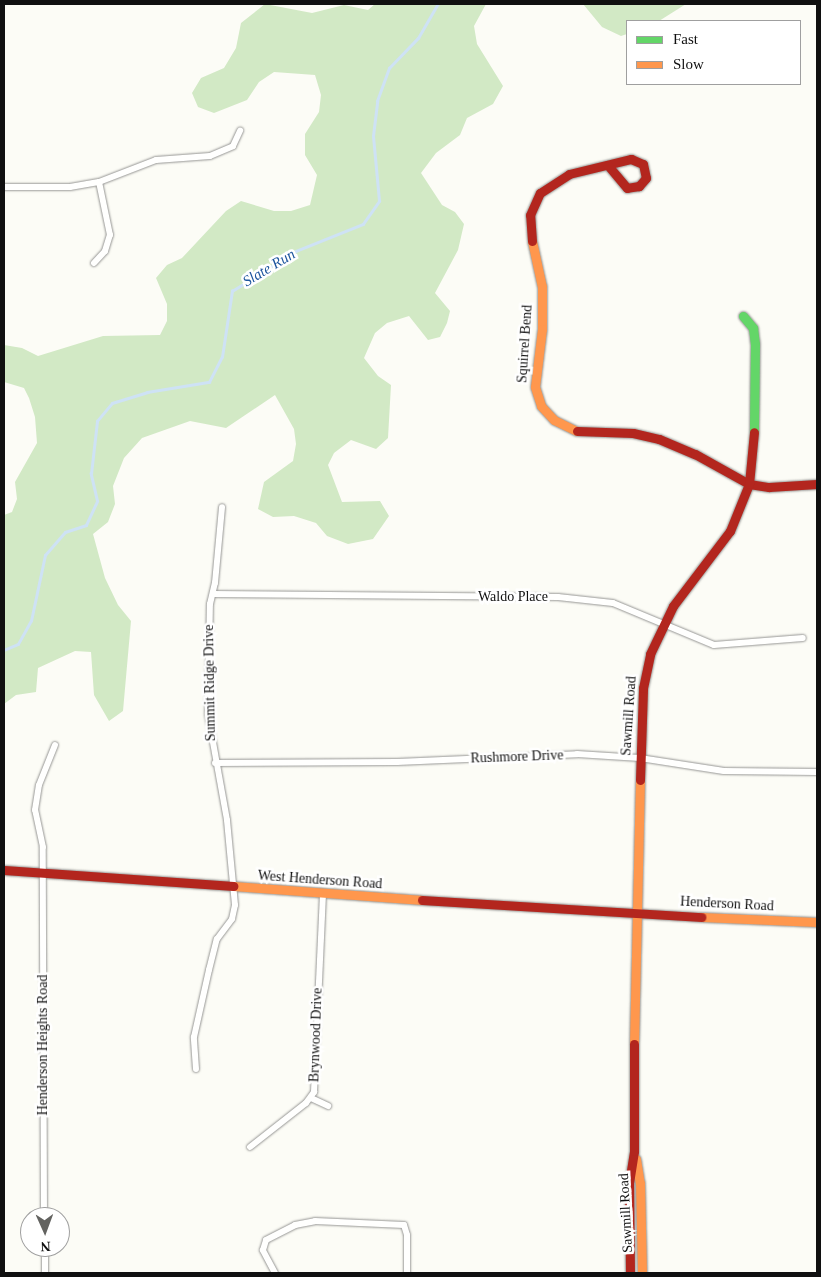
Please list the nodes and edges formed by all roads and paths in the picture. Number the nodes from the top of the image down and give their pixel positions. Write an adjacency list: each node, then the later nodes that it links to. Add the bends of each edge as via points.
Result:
1 (240, 131): 3 (street, via 233,146 220,154 156,160)
2 (608, 165): 7 (main road, Squirrel Bend, via 557,180 540,193 532,208 530,231 542,287 543,318 534,387 537,397 548,415 569,428 659,438)
3 (99, 182): 4 (street, via 70,187); 5 (street, via 110,235 105,251)
4 (4, 187)
5 (94, 263)
6 (743, 316): 7 (main road, Sawmill Road, via 753,328 755,344 754,446)
7 (749, 484): 8 (main road, via 769,487); 11 (main road, Sawmill Road, via 730,531 673,606)
8 (817, 484)
9 (222, 507): 10 (street, Summit Ridge Drive)
10 (213, 594): 11 (street, Waldo Place, via 558,597 613,603); 15 (street, Summit Ridge Drive, via 209,619 208,714)
11 (663, 625): 12 (street, Waldo Place, via 714,645); 14 (main road, Sawmill Road, via 646,671)
12 (803, 638)
13 (54, 745): 18 (street, Henderson Heights Road, via 38,785 34,810 43,846)
14 (640, 758): 15 (street, Rushmore Drive, via 539,755 397,762); 16 (street, Rushmore Drive, via 724,771); 21 (main road, Sawmill Road)
15 (215, 764): 19 (street, Summit Ridge Drive)
16 (817, 772)
17 (4, 870): 18 (main road, West Henderson Road)
18 (42, 873): 19 (main road, West Henderson Road); 28 (street, Henderson Heights Road)
19 (235, 888): 20 (main road, West Henderson Road); 23 (street, Summit Ridge Drive, via 232,920 217,939 194,1037)
20 (323, 893): 21 (main road, West Henderson Road); 24 (street, Brynwood Drive, via 316,1008 317,1073)
21 (635, 914): 22 (main road, Henderson Road); 27 (main road, Sawmill Road)
22 (817, 922)
23 (196, 1069)
24 (311, 1098): 25 (street); 26 (street, Brynwood Drive)
25 (328, 1106)
26 (250, 1148)
27 (634, 1151): 33 (main road, Sawmill Road, via 629,1183); 34 (main road, Sawmill Road, via 640,1183)
28 (44, 1207)
29 (44, 1257): 30 (street)
30 (45, 1273)
31 (275, 1273): 32 (street, via 263,1250 266,1240 304,1222 404,1225)
32 (407, 1273)
33 (630, 1273)
34 (642, 1273)

